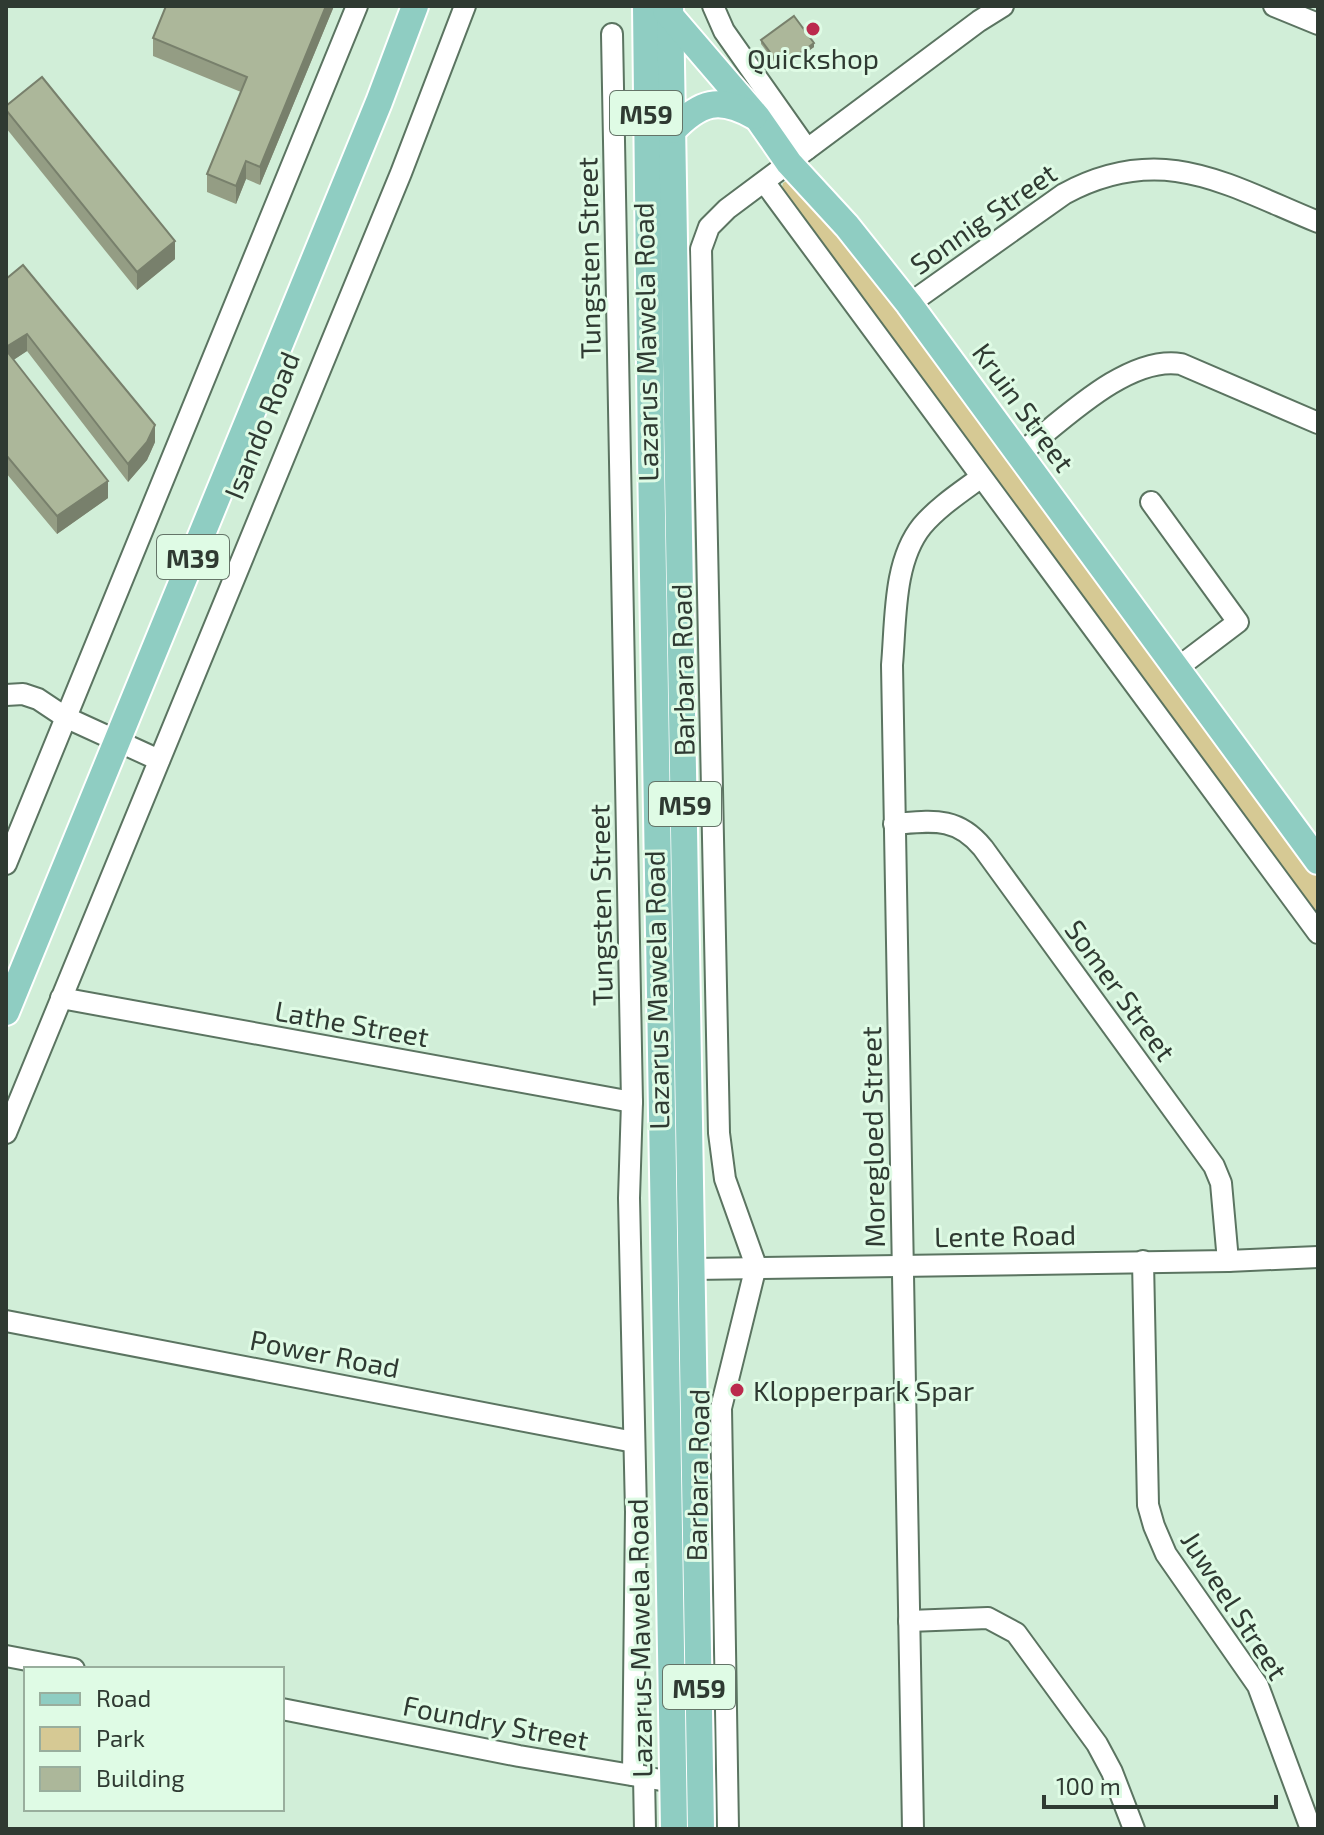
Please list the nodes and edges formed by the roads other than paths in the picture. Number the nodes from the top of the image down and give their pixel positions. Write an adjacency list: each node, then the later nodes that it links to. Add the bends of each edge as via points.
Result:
1 (357, 6): 23 (street)
2 (415, 6): 24 (main road, Isando Road / M39)
3 (465, 6): 25 (street, Isando Road)
4 (713, 6): 13 (street)
5 (1003, 6): 8 (street, Barbara Road)
6 (1274, 6): 9 (street)
7 (662, 8): 11 (main road, Kruin Street); 12 (main road, Lazarus Mawela Road / M59); 41 (main road, Lazarus Mawela Road / M59)
8 (974, 14): 13 (street, Barbara Road)
9 (1318, 24)
10 (612, 34): 32 (street, Tungsten Street)
11 (757, 117): 12 (main road, via 713,104); 13 (main road, Kruin Street)
12 (673, 130): 39 (main road, Lazarus Mawela Road / M59)
13 (798, 156): 14 (street, Barbara Road); 16 (main road, Kruin Street)
14 (765, 183): 19 (street); 38 (street, Barbara Road, via 716,218 701,249 719,1133 725,1179)
15 (1318, 222): 16 (street, Sonnig Street, via 1200,174 1150,169 1110,175 1064,194)
16 (909, 304): 18 (main road, Kruin Street)
17 (1318, 423): 18 (street, via 1181,364 1158,363 1113,381)
18 (1018, 455): 21 (main road, Kruin Street)
19 (980, 478): 26 (street, Moregloed Street, via 925,523 902,569 892,665); 29 (street)
20 (1151, 502): 21 (street, via 1238,622)
21 (1176, 669): 27 (main road, Kruin Street)
22 (6, 695): 23 (street, via 38,699)
23 (65, 717): 24 (street); 28 (street)
24 (117, 742): 25 (street); 31 (main road, Isando Road / M39)
25 (159, 760): 30 (street, Isando Road)
26 (894, 824): 36 (street, Somer Street, via 945,822 969,832 983,848 1214,1166 1221,1183); 37 (street, Moregloed Street)
27 (1318, 861)
28 (6, 864)
29 (1318, 933)
30 (61, 998): 32 (street, Lathe Street); 33 (street, Isando Road)
31 (6, 1012)
32 (632, 1102): 42 (street, Tungsten Street)
33 (6, 1133)
34 (1318, 1257): 36 (street, Lente Road)
35 (1143, 1261): 36 (street, Lente Road); 37 (street, Lente Road); 56 (street, Juweel Street, via 1151,1517 1166,1554 1258,1686)
36 (1228, 1261)
37 (902, 1264): 38 (street, Lente Road); 43 (street, Moregloed Street)
38 (756, 1266): 39 (street, Lente Road); 53 (street, Barbara Road, via 720,1419)
39 (693, 1269): 41 (main road, via 676,1299); 48 (main road, Lazarus Mawela Road / M59)
40 (6, 1321): 42 (street, Power Road)
41 (666, 1359): 49 (main road, Lazarus Mawela Road / M59)
42 (634, 1442): 47 (street, Tungsten Street)
43 (909, 1621): 54 (street, Moregloed Street); 55 (street, via 988,1618 1016,1633 1097,1744)
44 (6, 1656): 45 (street)
45 (64, 1667)
46 (284, 1709): 47 (street, Foundry Street)
47 (639, 1776): 49 (street, Foundry Street); 50 (street, Tungsten Street)
48 (700, 1781): 49 (street, Foundry Street); 52 (main road, Lazarus Mawela Road / M59)
49 (673, 1782): 51 (main road, Lazarus Mawela Road / M59)
50 (645, 1829)
51 (674, 1829)
52 (701, 1829)
53 (728, 1829)
54 (913, 1829)
55 (1134, 1829)
56 (1311, 1829)

